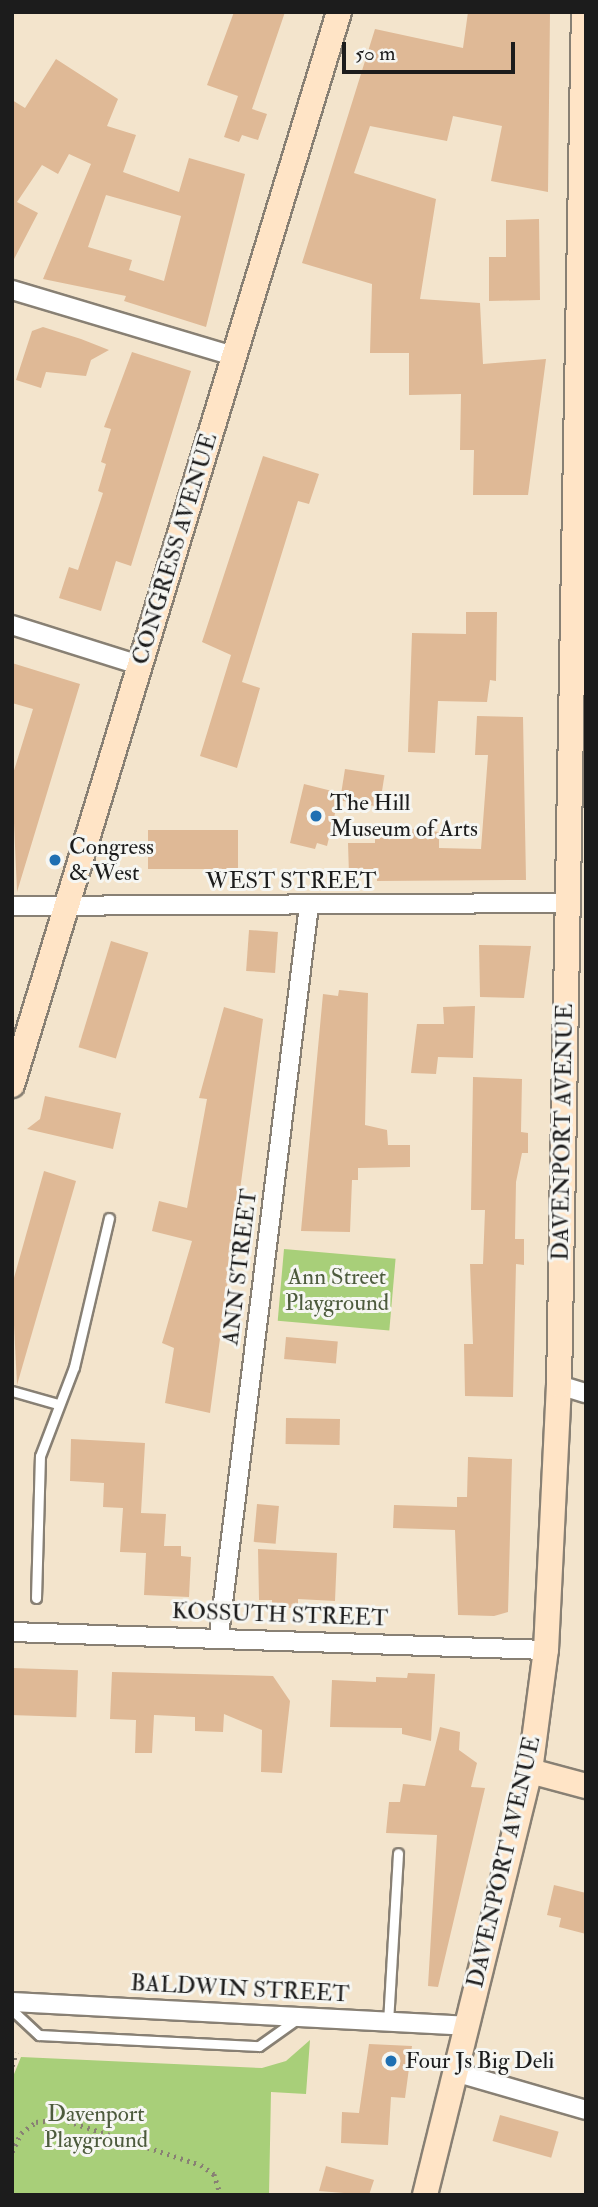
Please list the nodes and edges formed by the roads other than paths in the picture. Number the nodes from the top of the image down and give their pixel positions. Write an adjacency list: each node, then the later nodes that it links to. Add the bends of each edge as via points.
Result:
1 (339, 12): 4 (main road, CONGRESS AVENUE)
2 (584, 12): 7 (main road, DAVENPORT AVENUE)
3 (12, 290): 4 (street)
4 (234, 356): 6 (main road, CONGRESS AVENUE)
5 (12, 625): 6 (street)
6 (139, 665): 10 (main road, CONGRESS AVENUE)
7 (569, 903): 8 (street, WEST STREET); 11 (main road, DAVENPORT AVENUE)
8 (309, 905): 10 (street, WEST STREET); 20 (street, ANN STREET)
9 (12, 906): 10 (street, WEST STREET)
10 (66, 906): 12 (main road, CONGRESS AVENUE)
11 (574, 1062): 14 (main road, DAVENPORT AVENUE)
12 (12, 1086)
13 (109, 1218): 17 (lane, via 74,1367)
14 (559, 1385): 16 (street); 21 (main road, DAVENPORT AVENUE)
15 (12, 1391): 17 (lane)
16 (586, 1393)
17 (58, 1404): 18 (lane, via 40,1456)
18 (36, 1598)
19 (12, 1632): 20 (street, KOSSUTH STREET)
20 (219, 1636): 21 (street, KOSSUTH STREET)
21 (546, 1650): 22 (main road, DAVENPORT AVENUE)
22 (530, 1771): 23 (main road); 29 (main road, DAVENPORT AVENUE)
23 (586, 1786)
24 (398, 1853): 28 (lane)
25 (12, 2001): 27 (street, BALDWIN STREET)
26 (12, 2010): 27 (lane, via 39,2035 259,2046)
27 (300, 2017): 28 (street, BALDWIN STREET)
28 (388, 2022): 29 (street, BALDWIN STREET)
29 (466, 2026): 30 (main road, DAVENPORT AVENUE)
30 (456, 2071): 31 (street); 32 (main road, DAVENPORT AVENUE)
31 (586, 2110)
32 (425, 2195)

